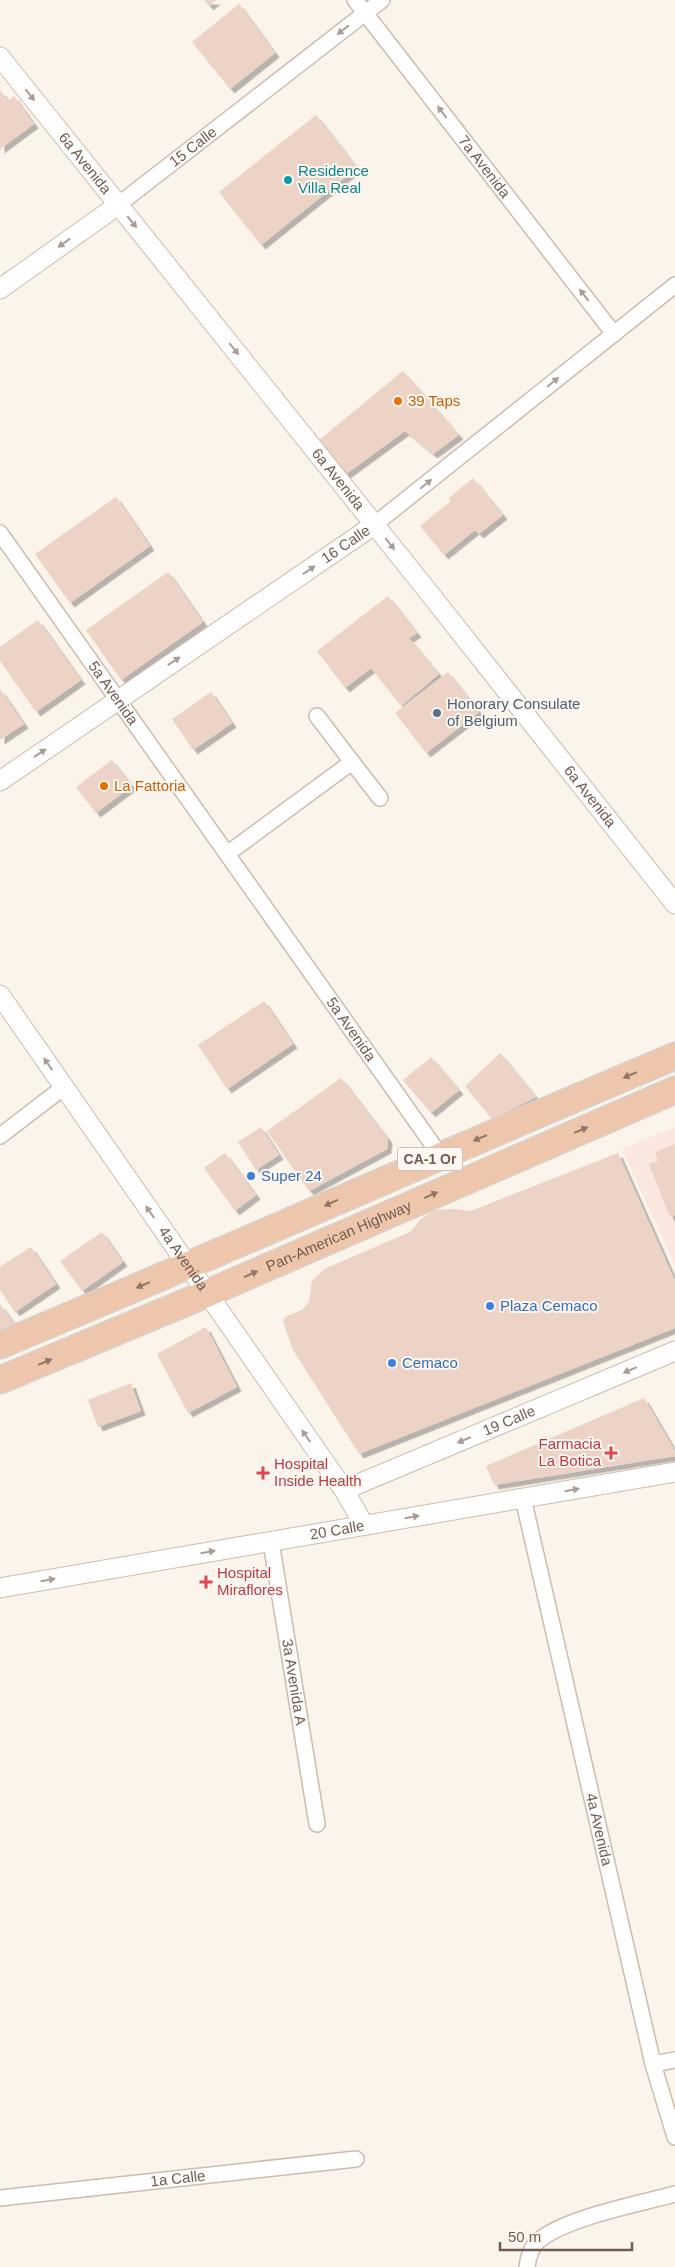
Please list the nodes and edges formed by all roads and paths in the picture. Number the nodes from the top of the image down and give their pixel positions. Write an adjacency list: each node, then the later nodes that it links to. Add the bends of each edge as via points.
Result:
1 (355, 0): 3 (street, 7a Avenida)
2 (382, 0): 3 (street, 15 Calle)
3 (365, 13): 5 (street, 15 Calle, one-way to 5); 8 (street, 7a Avenida, one-way to 3)
4 (0, 57): 5 (street, 6a Avenida, one-way to 5)
5 (118, 205): 7 (street, 15 Calle, one-way to 7); 9 (street, 6a Avenida, one-way to 9)
6 (675, 285): 8 (street, 16 Calle)
7 (0, 289)
8 (614, 334): 9 (street, 16 Calle, one-way to 8)
9 (374, 525): 11 (street, 16 Calle, one-way to 9); 17 (street, 6a Avenida, one-way to 17)
10 (0, 532): 11 (street, 5a Avenida)
11 (118, 700): 14 (street, 16 Calle, one-way to 11); 16 (street, 5a Avenida)
12 (317, 716): 13 (street)
13 (352, 762): 15 (street); 16 (street)
14 (0, 780)
15 (380, 798)
16 (227, 854): 23 (street, 5a Avenida)
17 (675, 904)
18 (0, 995): 20 (street, 4a Avenida, one-way to 18)
19 (675, 1056): 23 (highway, CA-1 Or, one-way to 23)
20 (64, 1087): 22 (street); 24 (street, 4a Avenida, one-way to 20)
21 (675, 1090): 25 (highway, Pan-American Highway / CA-1 Or, one-way to 21)
22 (0, 1136)
23 (440, 1155): 24 (highway, CA-1 Or, one-way to 24)
24 (188, 1266): 25 (street, 4a Avenida); 26 (highway, CA-1 Or, one-way to 26)
25 (206, 1294): 28 (highway, Pan-American Highway / CA-1 Or, one-way to 25); 30 (street, 4a Avenida, one-way to 25)
26 (0, 1345)
27 (675, 1351): 30 (street, 19 Calle, one-way to 30)
28 (0, 1380)
29 (675, 1472): 31 (street, 20 Calle, one-way to 29)
30 (344, 1490): 32 (street, 4a Avenida)
31 (523, 1498): 32 (street, 20 Calle, one-way to 31); 37 (street, 4a Avenida)
32 (364, 1526): 33 (street, 20 Calle)
33 (271, 1542): 34 (street, 20 Calle, one-way to 33); 35 (street, 3a Avenida A)
34 (0, 1588)
35 (317, 1824)
36 (675, 2060): 37 (street)
37 (653, 2064): 38 (street, 4a Avenida)
38 (675, 2137)
39 (356, 2159): 41 (street, 1a Calle)
40 (675, 2194): 42 (street, via 574,2222 548,2234 535,2244)
41 (0, 2198)
42 (527, 2267)

